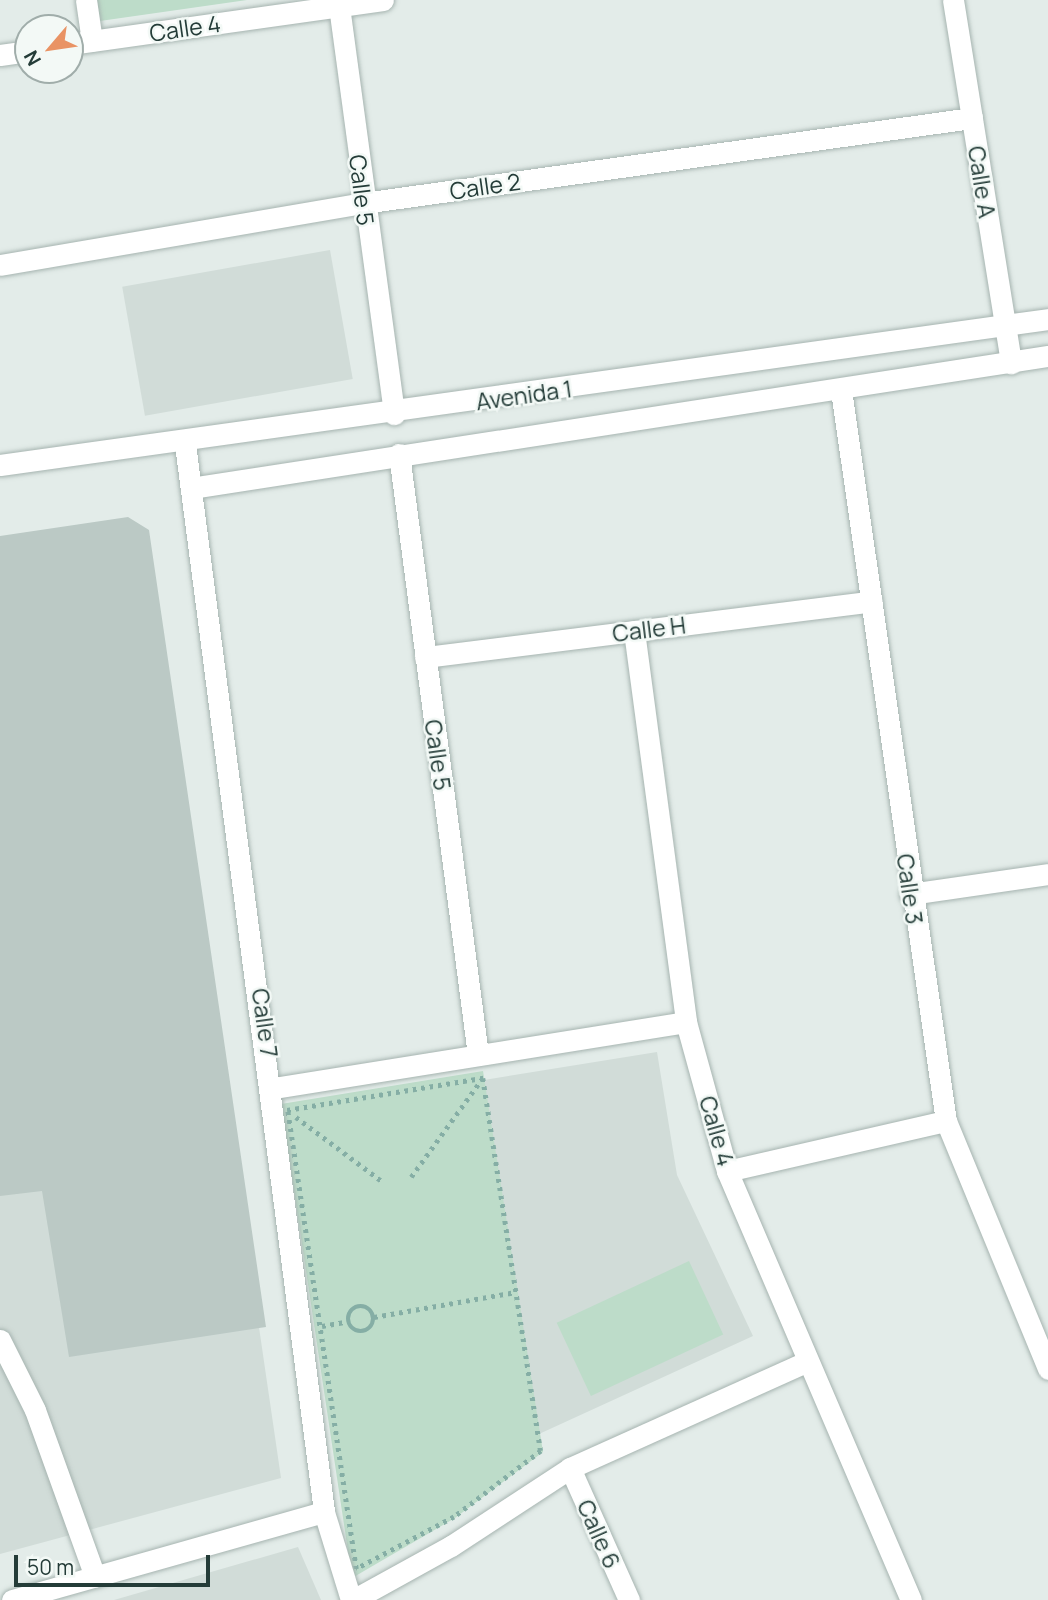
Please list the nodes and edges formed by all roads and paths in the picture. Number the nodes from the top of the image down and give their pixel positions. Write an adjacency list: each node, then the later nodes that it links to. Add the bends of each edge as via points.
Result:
1 (86, 0): 5 (street)
2 (383, 0): 4 (street, Calle 4)
3 (953, 0): 7 (street, Calle A)
4 (339, 6): 5 (street, Calle 4); 8 (street, Calle 5)
5 (92, 41): 6 (street, Calle 4)
6 (84, 42)
7 (972, 118): 8 (street, Calle 2); 11 (street, Calle A)
8 (363, 203): 9 (street, Calle 2); 15 (street, Calle 5)
9 (0, 265)
10 (1048, 319): 11 (street, Avenida 1)
11 (1004, 325): 13 (street, Calle A); 15 (street, Avenida 1)
12 (1048, 356): 13 (street, Avenida 1)
13 (1010, 363): 14 (street, Avenida 1)
14 (841, 390): 17 (street, Avenida 1); 20 (street, Calle 3)
15 (394, 414): 16 (street, Avenida 1)
16 (185, 444): 18 (street, Avenida 1); 19 (street, Calle 7)
17 (399, 454): 19 (street, Avenida 1); 22 (street, Calle 5)
18 (0, 465)
19 (191, 488): 28 (street, Calle 7)
20 (872, 601): 21 (street, Calle H); 24 (street, Calle 3)
21 (634, 631): 22 (street, Calle H); 25 (street, Calle 4)
22 (425, 657): 26 (street, Calle 5)
23 (1048, 874): 24 (street)
24 (910, 894): 30 (street, Calle 3)
25 (686, 1022): 26 (street); 31 (street, Calle 4)
26 (478, 1055): 28 (street)
27 (483, 1078): 29 (path); 32 (path); 34 (path)
28 (274, 1088): 42 (street, Calle 7)
29 (287, 1110): 33 (path); 37 (path)
30 (946, 1121): 31 (street); 40 (street, Calle 3)
31 (727, 1171): 39 (street, Calle 4)
32 (411, 1177)
33 (382, 1181)
34 (516, 1292): 35 (path); 37 (path, via 541,1451 454,1517 356,1569)
35 (374, 1317): 36 (path, via 359,1306); 36 (path, via 364,1332)
36 (349, 1321): 37 (path)
37 (320, 1327)
38 (0, 1340): 43 (street, via 35,1410)
39 (806, 1362): 41 (street); 47 (street, Calle 4)
40 (1048, 1369)
41 (570, 1468): 45 (street, via 452,1546); 46 (street, Calle 6)
42 (324, 1512): 43 (street); 45 (street, Calle 7)
43 (95, 1577): 44 (street)
44 (12, 1600)
45 (352, 1600)
46 (629, 1600)
47 (911, 1600)

